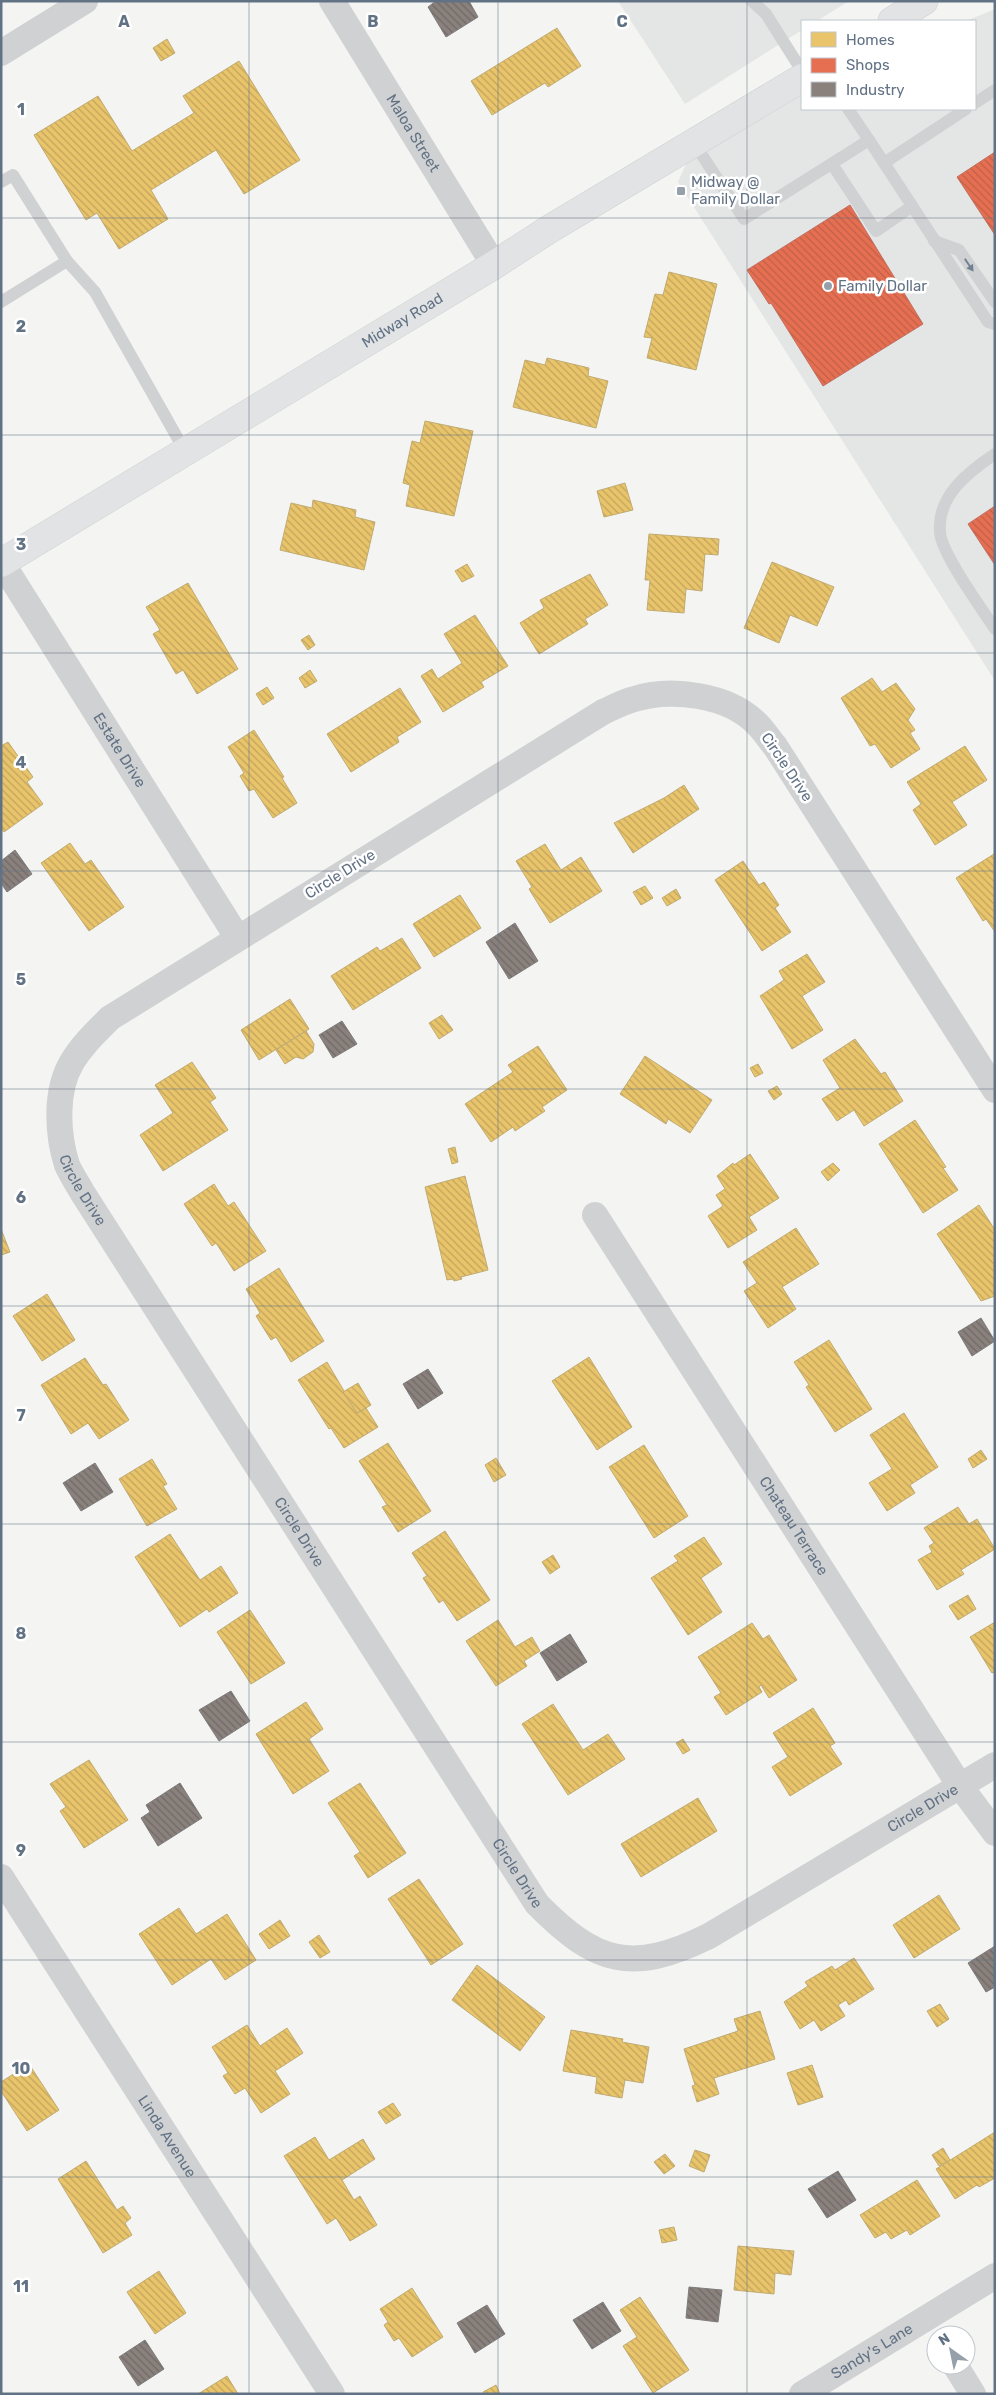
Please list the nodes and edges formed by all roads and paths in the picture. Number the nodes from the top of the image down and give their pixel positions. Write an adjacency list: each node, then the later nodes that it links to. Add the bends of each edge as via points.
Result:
1 (85, 1): 6 (street)
2 (332, 1): 21 (street, Maloa Street)
3 (752, 1): 7 (lane, via 766,14)
4 (924, 1): 5 (main road)
5 (894, 20)
6 (1, 53)
7 (801, 70)
8 (801, 79): 14 (main road, Midway Road)
9 (995, 90): 10 (lane)
10 (976, 102)
11 (849, 110): 13 (lane)
12 (964, 110): 15 (lane)
13 (869, 140): 15 (lane); 16 (lane)
14 (694, 143): 16 (lane, via 744,219); 21 (main road, Midway Road)
15 (884, 163): 18 (lane)
16 (832, 164): 18 (lane, via 876,231)
17 (1, 182): 20 (lane, via 13,175)
18 (911, 207): 19 (lane)
19 (934, 241): 23 (lane, one-way to 23, via 959,250); 24 (lane, via 988,322)
20 (67, 261): 22 (lane); 25 (lane, via 95,292)
21 (494, 265): 25 (main road, Midway Road)
22 (1, 302)
23 (995, 302)
24 (995, 324)
25 (186, 453): 27 (main road, Midway Road)
26 (995, 454): 28 (lane, via 970,470 953,490 942,512 939,533)
27 (2, 563): 29 (street, Estate Drive)
28 (995, 629)
29 (237, 937): 30 (street, Circle Drive, via 603,712 632,700 656,696 683,694 710,699 735,709 758,724 775,746); 33 (street, Circle Drive, via 110,1018 71,1063 62,1088 61,1135 68,1165 82,1192 537,1904 563,1930 590,1949 635,1959 680,1951)
30 (995, 1090)
31 (595, 1215): 33 (street, Chateau Terrace)
32 (995, 1765): 33 (street, Circle Drive)
33 (960, 1786): 34 (street, Chateau Terrace)
34 (995, 1833)
35 (1, 1877): 40 (street, Linda Avenue)
36 (995, 2276): 37 (street, Sandy's Lane)
37 (933, 2325)
38 (926, 2329): 41 (street, Sandy's Lane)
39 (962, 2375): 42 (street)
40 (332, 2394)
41 (802, 2394)
42 (974, 2394)

